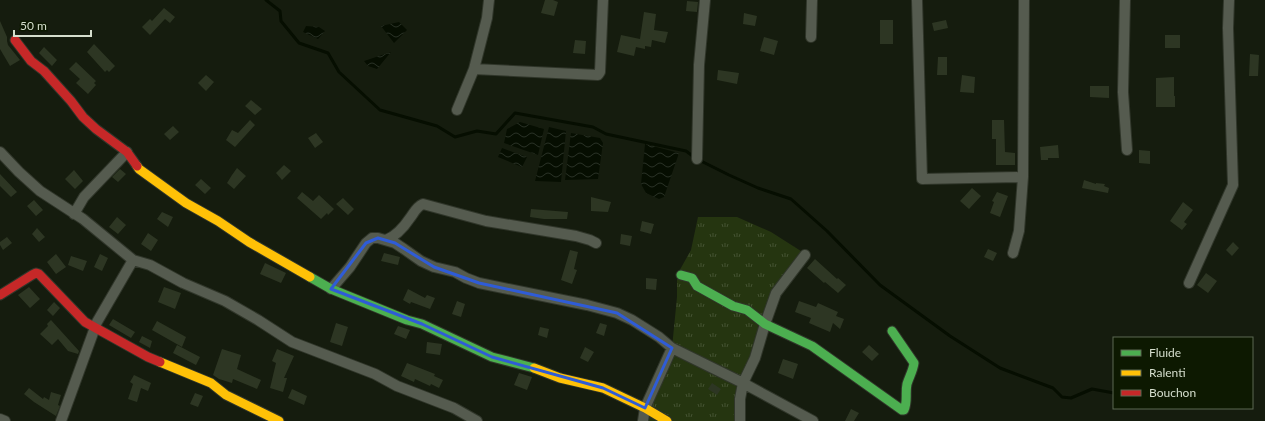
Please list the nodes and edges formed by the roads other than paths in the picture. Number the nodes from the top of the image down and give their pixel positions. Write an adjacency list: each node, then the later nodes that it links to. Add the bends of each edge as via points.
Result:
1 (490, 0): 11 (street)
2 (602, 0): 11 (street, via 598,75)
3 (705, 0): 16 (street, via 698,65)
4 (812, 0): 9 (street)
5 (917, 0): 17 (street, via 922,179)
6 (1024, 0): 17 (street)
7 (1125, 0): 13 (street, via 1123,92)
8 (1229, 0): 25 (street, via 1233,186)
9 (811, 37)
10 (16, 40): 15 (street, via 31,61 44,71 83,117 96,130)
11 (474, 69): 12 (street)
12 (457, 110)
13 (1127, 150)
14 (0, 152): 18 (street, via 40,191)
15 (127, 152): 18 (street, via 84,197); 26 (street, via 139,169 186,203)
16 (697, 159)
17 (1023, 177): 21 (street, via 1019,231)
18 (74, 214): 23 (street, via 83,218)
19 (386, 240): 20 (street, via 400,232 423,204 486,221 576,236); 26 (street, via 372,238 366,243); 31 (street, via 421,261 479,283 617,313 659,337)
20 (596, 243)
21 (1013, 253)
22 (805, 255): 28 (street, via 776,292)
23 (133, 260): 29 (street); 38 (street, via 150,265 225,301 292,342 375,374 397,386 454,408)
24 (681, 275): 28 (street, via 692,278 697,286 733,306 747,310)
25 (1189, 283)
26 (331, 289): 33 (street, via 422,324 492,356 560,378 603,388)
27 (0, 295): 29 (street, via 32,275 39,274 85,322)
28 (765, 324): 30 (street, via 812,346 904,410 907,404 907,385 914,363); 32 (street, via 756,358)
29 (96, 328): 36 (street); 37 (street, via 148,357 211,383 226,395)
30 (892, 331)
31 (672, 348): 32 (street); 33 (street)
32 (743, 383): 41 (street); 42 (street)
33 (645, 408): 39 (street); 40 (street)
34 (0, 419): 35 (street)
35 (4, 421)
36 (61, 421)
37 (279, 421)
38 (477, 421)
39 (643, 421)
40 (667, 421)
41 (740, 421)
42 (813, 421)

